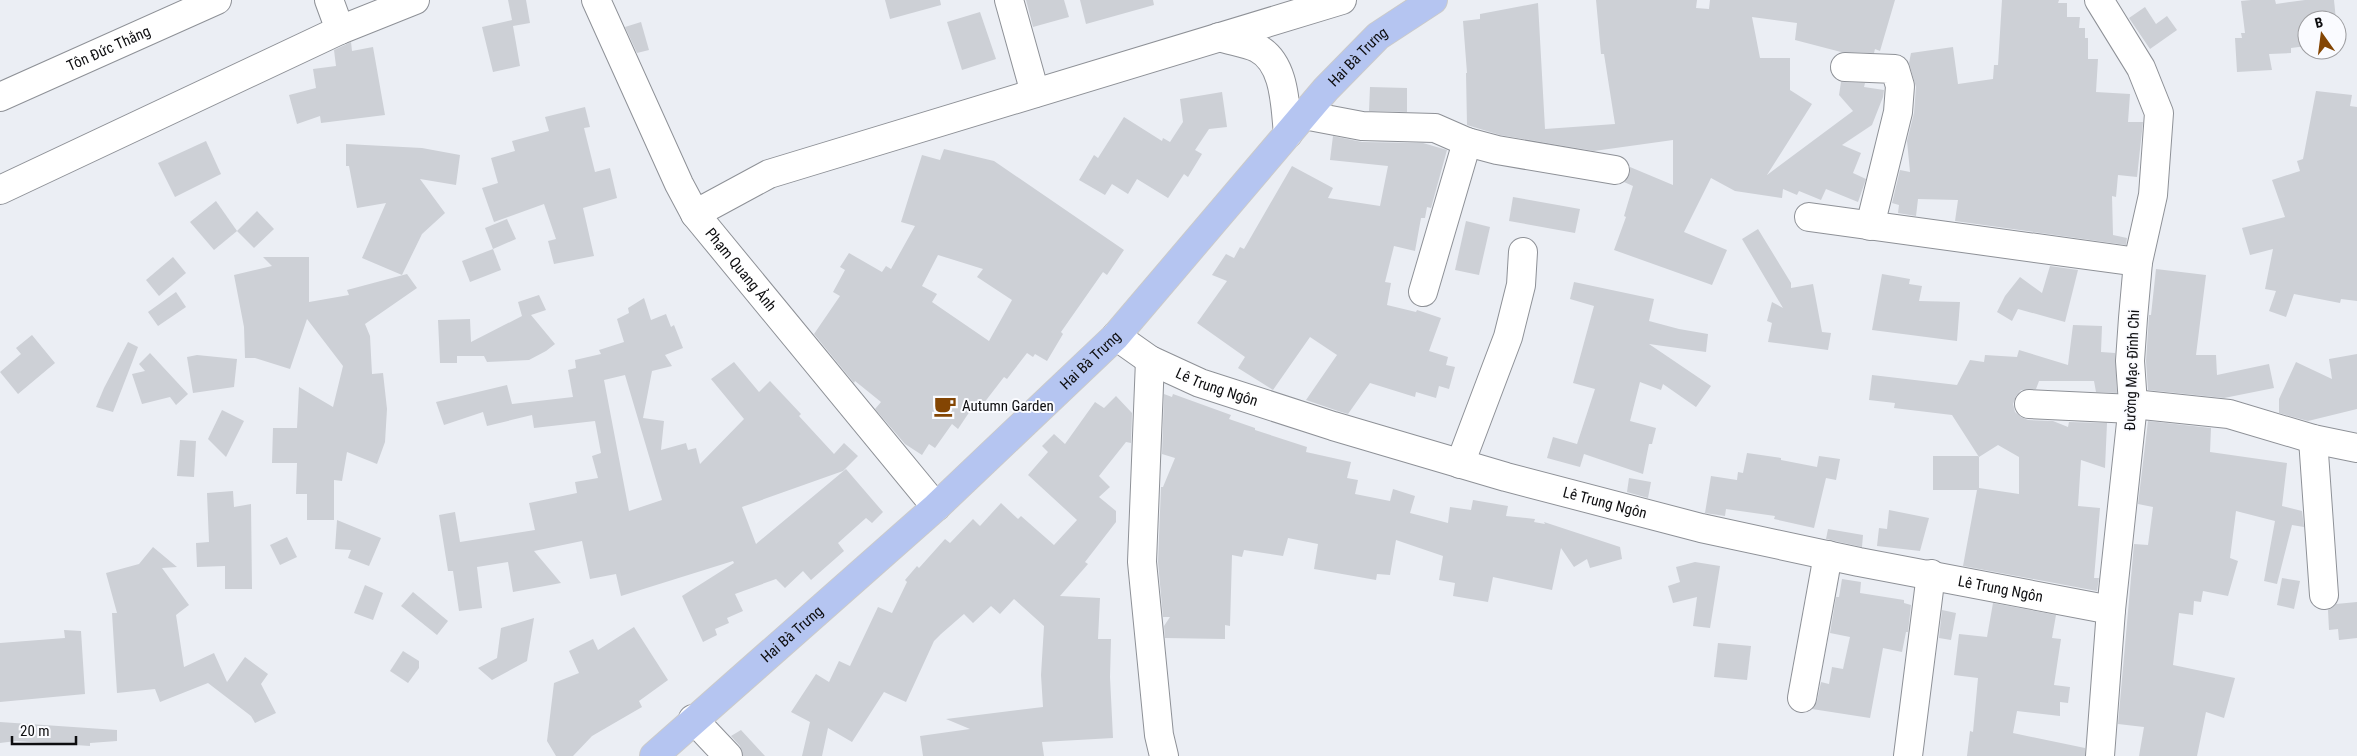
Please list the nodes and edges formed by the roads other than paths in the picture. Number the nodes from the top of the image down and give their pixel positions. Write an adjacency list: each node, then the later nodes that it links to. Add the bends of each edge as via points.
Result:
1 (217, 0): 13 (street, Tôn Đức Thắng)
2 (329, 0): 9 (street)
3 (415, 0): 9 (street)
4 (596, 0): 18 (street, Phạm Quang Ảnh)
5 (1008, 0): 12 (street)
6 (1342, 0): 10 (street)
7 (1433, 0): 14 (main road, Hai Bà Trưng, via 1378,36)
8 (2099, 0): 22 (street, Đường Mạc Đĩnh Chi, via 2141,68 2159,112 2153,195)
9 (340, 30): 17 (street)
10 (1219, 37): 12 (street); 14 (street, via 1258,49 1273,63)
11 (1845, 67): 20 (street, via 1894,69 1900,86 1898,112)
12 (1035, 93): 18 (street, via 769,174)
13 (0, 97)
14 (1296, 125): 15 (street, via 1435,128); 24 (main road, Hai Bà Trưng)
15 (1468, 142): 16 (street); 23 (street)
16 (1615, 170)
17 (0, 190)
18 (695, 214): 31 (street, Phạm Quang Ảnh)
19 (1809, 217): 20 (street)
20 (1870, 226): 22 (street)
21 (1523, 252): 30 (street, via 1521,285 1508,337)
22 (2138, 262): 27 (street, Đường Mạc Đĩnh Chi, via 2130,361)
23 (1423, 292)
24 (1116, 336): 25 (street, Lê Trung Ngôn); 31 (main road, Hai Bà Trưng)
25 (1150, 360): 30 (street, Lê Trung Ngôn, via 1200,383); 40 (street, via 1142,562 1159,735)
26 (2029, 404): 27 (street)
27 (2133, 407): 28 (street, via 2230,414); 35 (street, Đường Mạc Đĩnh Chi)
28 (2313, 439): 29 (street); 34 (street)
29 (2357, 448)
30 (1460, 464): 32 (street, Lê Trung Ngôn, via 1702,528)
31 (936, 507): 37 (main road, Hai Bà Trưng)
32 (1828, 555): 33 (street, Lê Trung Ngôn); 36 (street)
33 (1931, 574): 35 (street, Lê Trung Ngôn); 41 (street)
34 (2324, 596)
35 (2111, 610): 42 (street, Đường Mạc Đĩnh Chi)
36 (1802, 698)
37 (693, 719): 38 (main road, Hai Bà Trưng); 39 (street)
38 (654, 756)
39 (728, 756)
40 (1164, 756)
41 (1908, 756)
42 (2100, 756)

